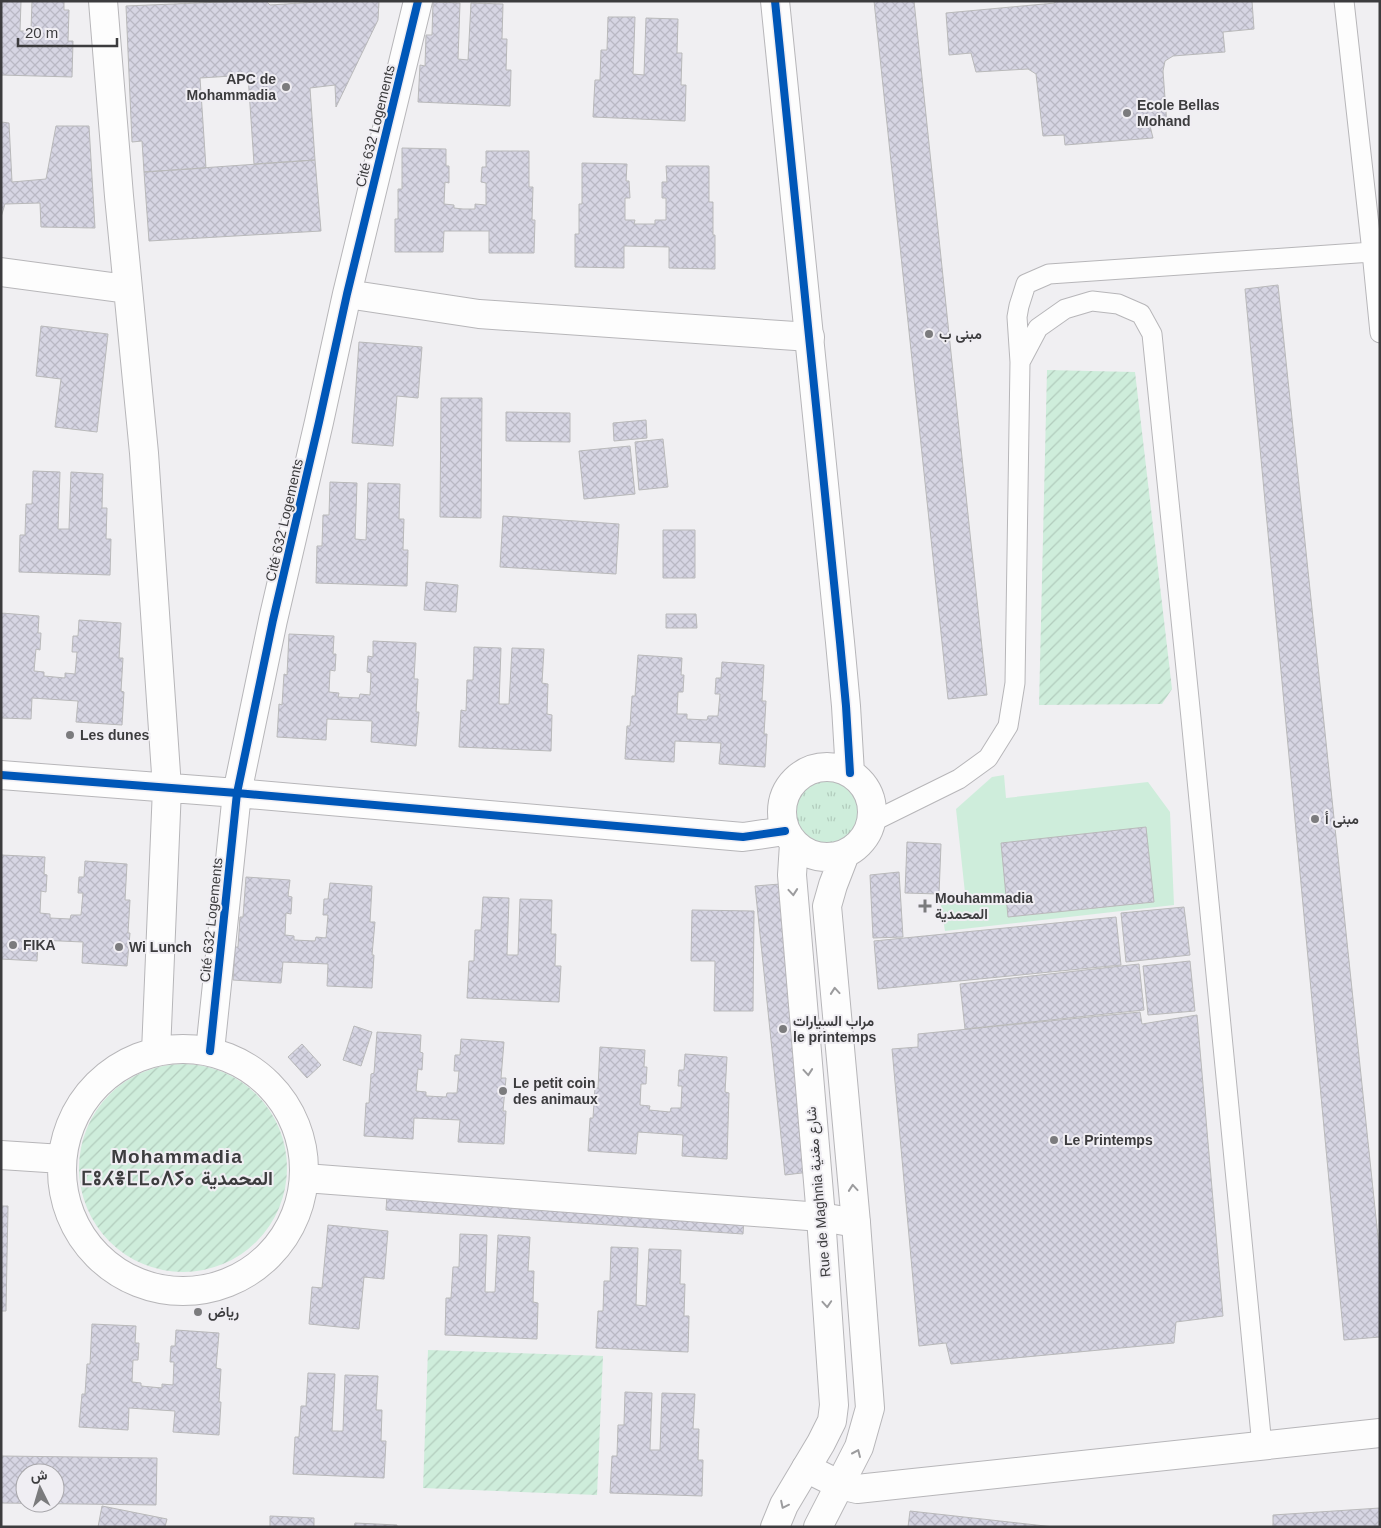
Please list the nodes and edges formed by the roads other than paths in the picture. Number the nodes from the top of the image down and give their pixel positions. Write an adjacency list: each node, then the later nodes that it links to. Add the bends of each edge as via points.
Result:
1 (103, 1): 7 (street)
2 (418, 1): 8 (street, Cité 632 Logements)
3 (775, 1): 10 (street)
4 (1344, 1): 5 (lane)
5 (1372, 252): 9 (lane); 11 (lane, via 1049,274 1026,284 1018,317)
6 (1, 272): 7 (street)
7 (127, 289): 14 (street, via 144,452)
8 (347, 294): 10 (street, via 479,314); 15 (street, Cité 632 Logements)
9 (1380, 333)
10 (810, 337): 12 (street)
11 (1020, 362): 16 (lane, via 1015,683 1008,726 988,758 959,779); 27 (lane, via 1038,328 1065,309 1092,301 1118,304 1140,314 1152,334)
12 (850, 773): 16 (street, via 869,794); 17 (street, via 822,767 796,778 782,803 781,817)
13 (1, 775): 14 (street)
14 (168, 788): 15 (street); 20 (street)
15 (237, 793): 17 (street, via 743,837); 19 (street, Cité 632 Logements)
16 (872, 822): 18 (street, via 857,846)
17 (790, 838): 18 (street, via 804,852 818,857); 24 (street, Rue de Maghnia شارع مغنية, one-way to 24)
18 (845, 854): 25 (street, one-way to 18, via 827,906)
19 (210, 1051): 20 (street, via 177,1048); 23 (street, via 242,1063 269,1084 290,1111 302,1143)
20 (156, 1052): 22 (street, via 112,1071 87,1095 70,1125)
21 (1, 1155): 22 (street)
22 (62, 1159): 23 (street, via 64,1197 78,1233 103,1262 136,1282 174,1291 212,1287 247,1273 276,1248 296,1215)
23 (305, 1178): 24 (street)
24 (821, 1216): 25 (street); 28 (street, Rue de Maghnia شارع مغنية, one-way to 28, via 834,1405 832,1421)
25 (856, 1223): 29 (street, one-way to 25, via 860,1447 870,1408)
26 (1380, 1433): 27 (street)
27 (1262, 1446): 29 (street, via 857,1489)
28 (806, 1468): 29 (street); 30 (street, Rue de Maghnia شارع مغنية, one-way to 30)
29 (840, 1485): 31 (street)
30 (775, 1527)
31 (818, 1527)

